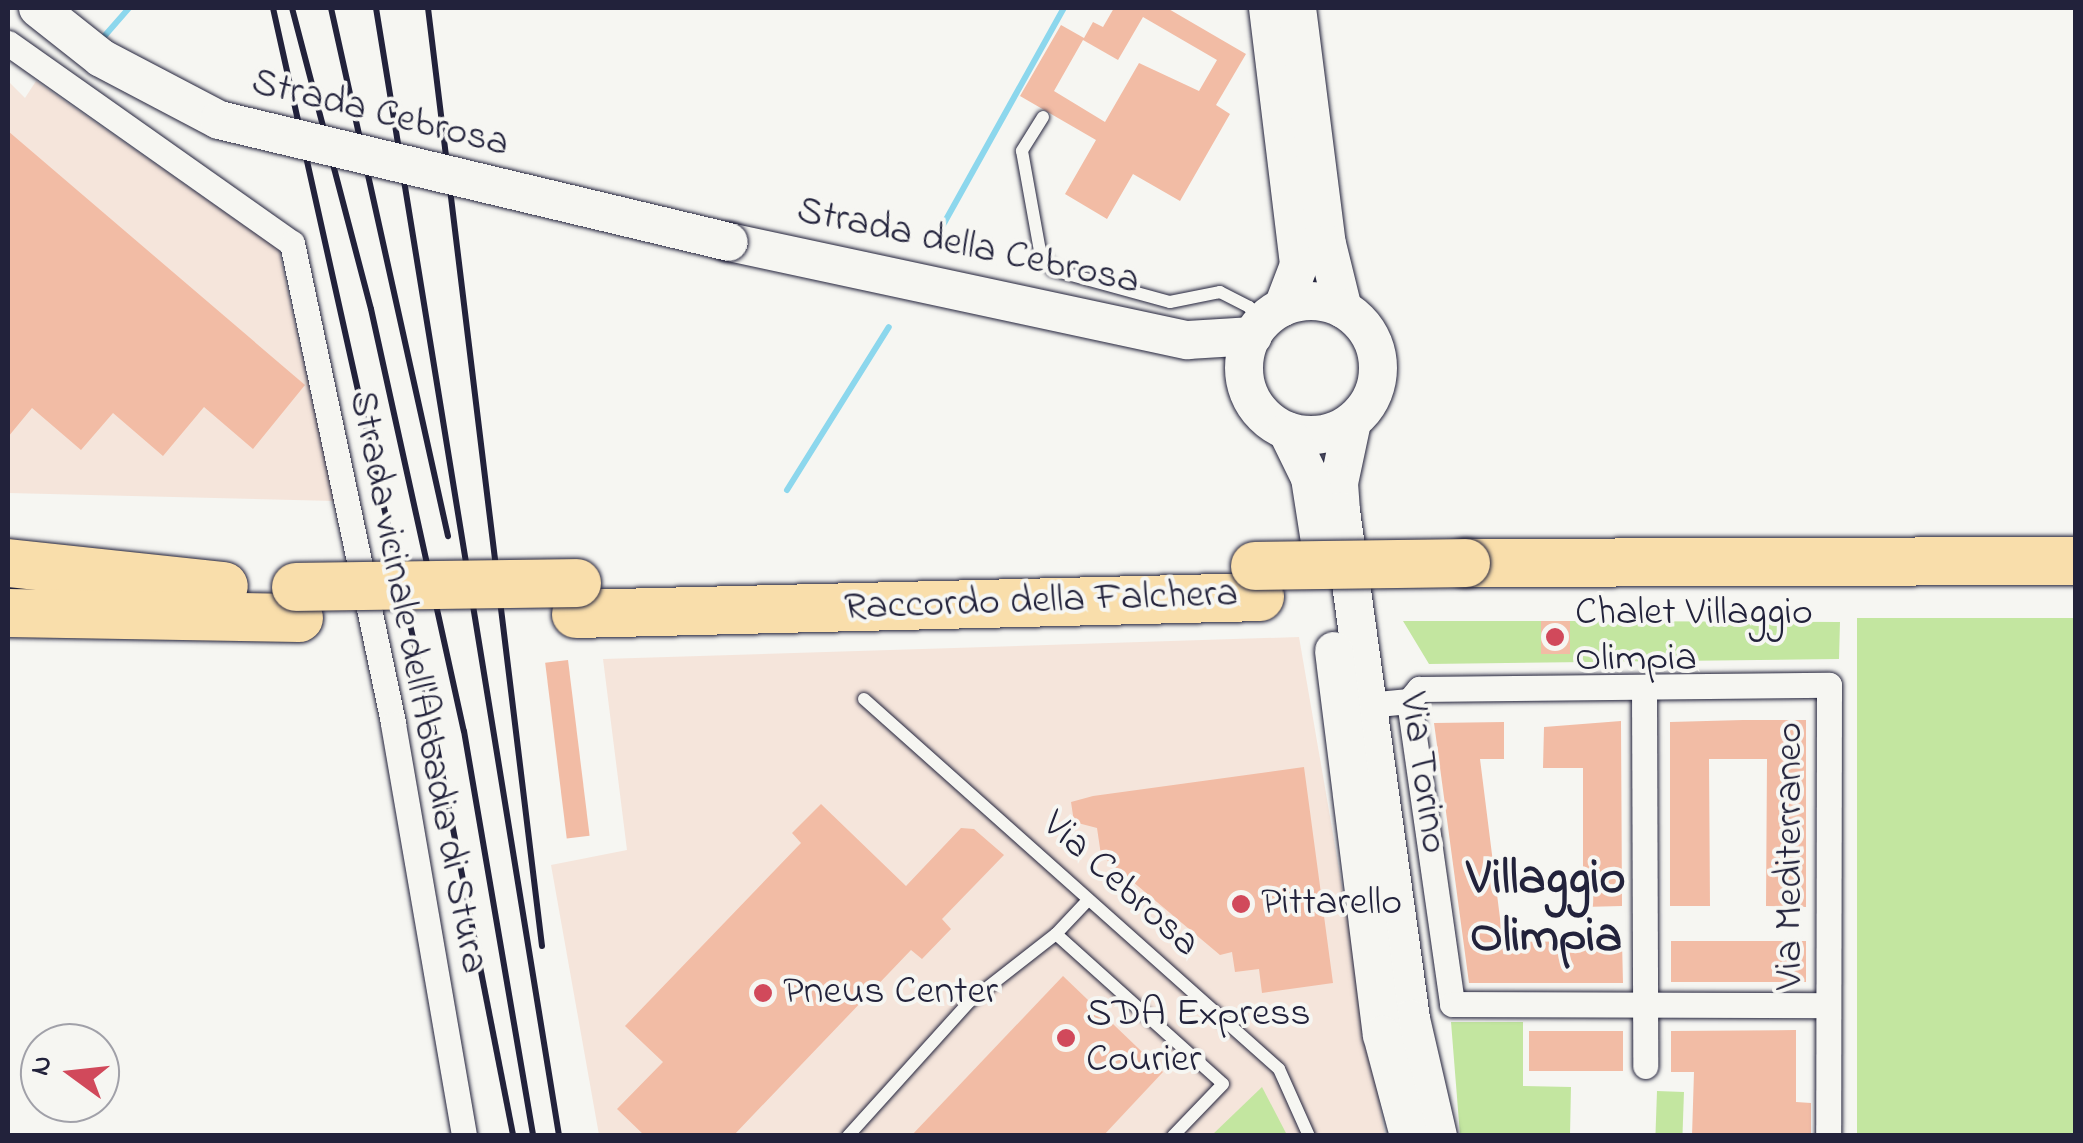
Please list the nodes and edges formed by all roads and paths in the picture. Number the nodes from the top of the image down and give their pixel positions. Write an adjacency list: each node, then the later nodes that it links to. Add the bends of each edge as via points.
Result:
1 (38, 8): 6 (main road, Strada Cebrosa, bridge, via 101,58 219,120)
2 (1268, 8): 8 (main road, via 1300,265)
3 (1298, 8): 7 (main road, via 1328,244)
4 (8, 43): 32 (street, Strada vicinale dell'Abbadia di Stura, via 292,244 394,724)
5 (1043, 117): 8 (lane, via 1022,150 1040,251 1053,270 1170,302 1220,292)
6 (729, 242): 9 (main road, Strada della Cebrosa)
7 (1343, 309): 8 (main road, via 1306,301); 11 (main road, via 1368,333 1378,371 1365,410)
8 (1266, 322): 9 (main road, Strada della Cebrosa); 10 (main road)
9 (1188, 340): 10 (main road, Strada della Cebrosa)
10 (1245, 380): 12 (main road, via 1258,410)
11 (1352, 422): 12 (main road, via 1320,435); 26 (main road, Via Torino, via 1338,483)
12 (1287, 432): 36 (main road, Via Torino, via 1310,478 1382,1035)
13 (8, 562): 17 (highway)
14 (2076, 562): 15 (highway, Raccordo della Falchera)
15 (1466, 577): 18 (highway, Raccordo della Falchera); 19 (highway, Raccordo della Falchera, bridge)
16 (8, 582): 17 (highway, Raccordo della Falchera)
17 (224, 586): 19 (highway, Raccordo della Falchera)
18 (2076, 592)
19 (298, 602): 21 (highway, Raccordo della Falchera)
20 (8, 613): 21 (highway, Raccordo della Falchera)
21 (131, 615): 22 (highway)
22 (8, 643)
23 (1644, 688): 25 (street, Via Mediterraneo, via 1419,689); 29 (street, Via Mediterraneo, via 1829,686); 30 (street)
24 (864, 699): 27 (lane, Via Cebrosa)
25 (1409, 701): 26 (street, Via Mediterraneo); 30 (street, Via Torino, via 1452,1004)
26 (1367, 705): 37 (main road, Via Torino, via 1411,1019)
27 (1088, 900): 28 (lane); 35 (lane, Via Cebrosa, via 1279,1069)
28 (1056, 934): 33 (lane, via 969,1002); 34 (lane, via 1223,1084)
29 (1828, 1004): 30 (street); 38 (street, Via Mediterraneo)
30 (1644, 1006): 31 (street)
31 (1645, 1066)
32 (464, 1136)
33 (848, 1136)
34 (1174, 1136)
35 (1309, 1136)
36 (1409, 1136)
37 (1438, 1136)
38 (1828, 1136)

